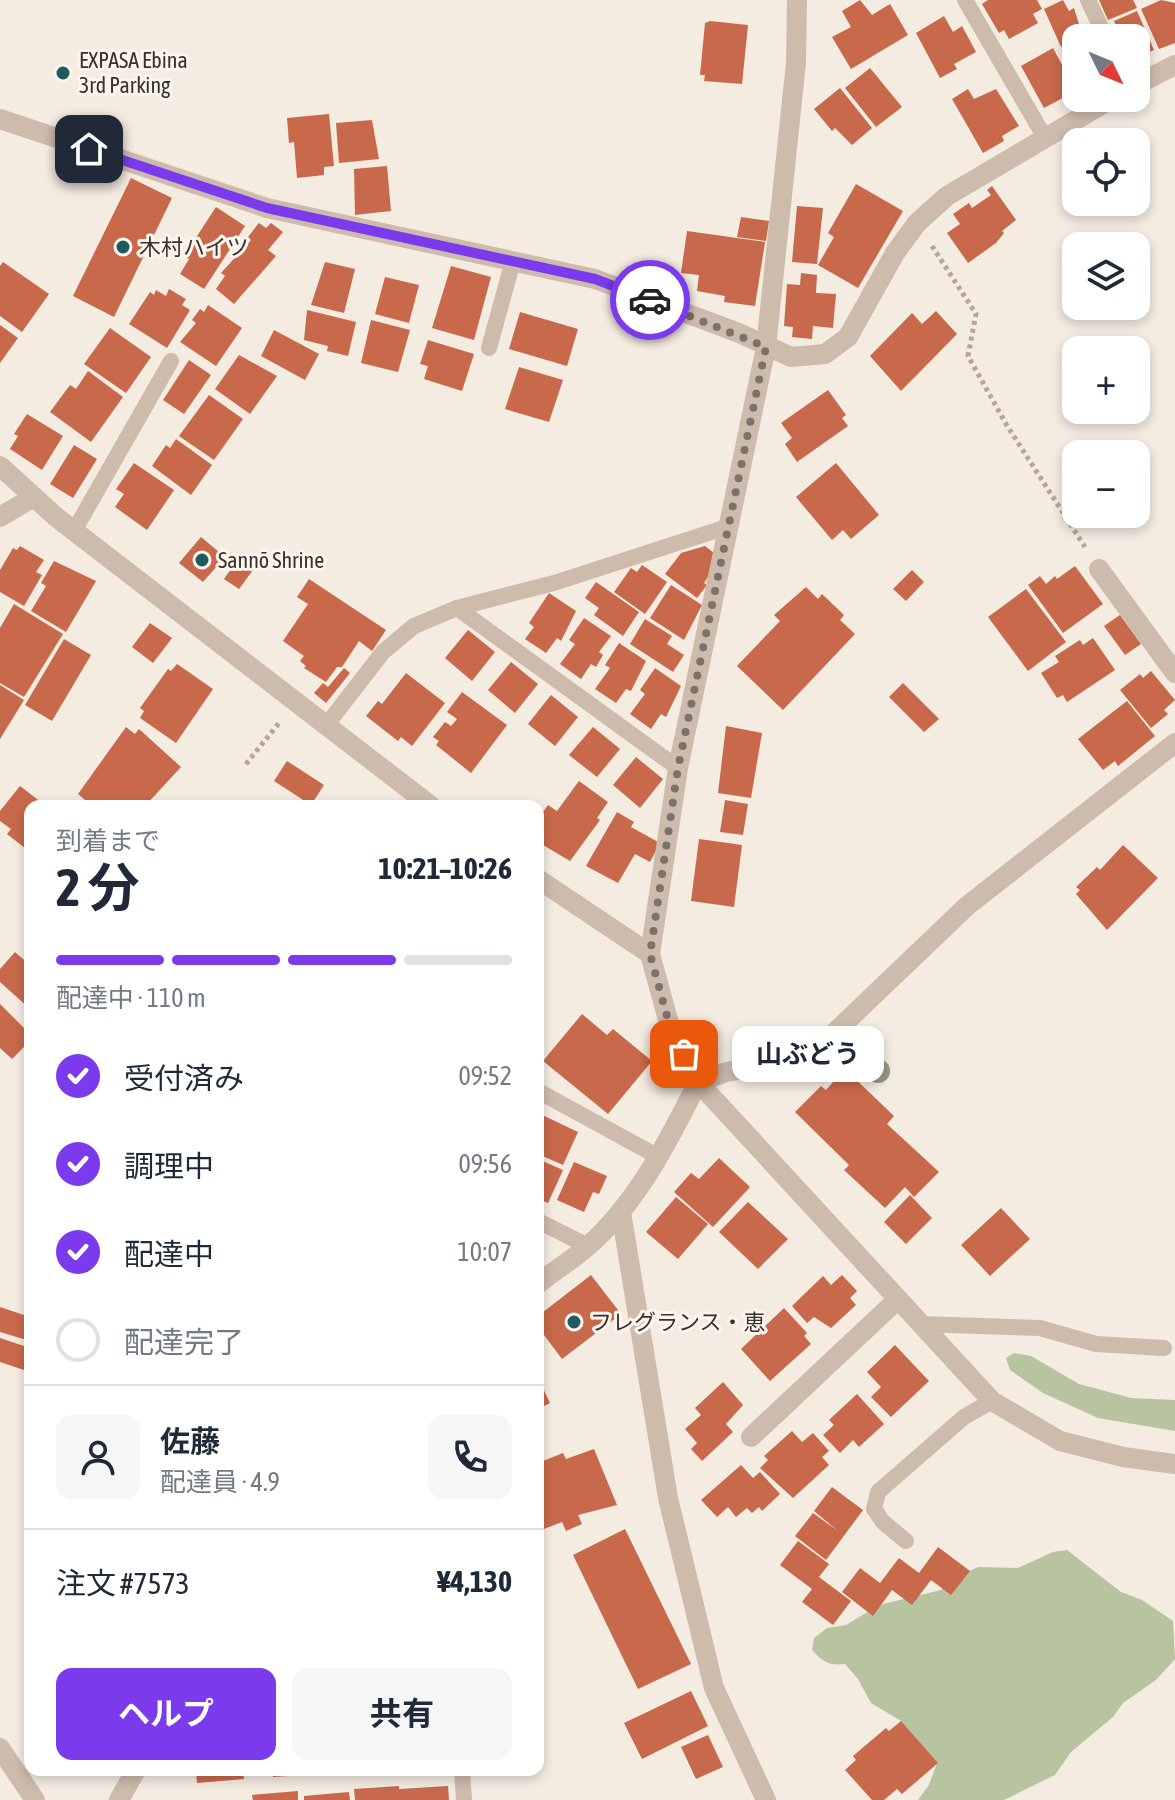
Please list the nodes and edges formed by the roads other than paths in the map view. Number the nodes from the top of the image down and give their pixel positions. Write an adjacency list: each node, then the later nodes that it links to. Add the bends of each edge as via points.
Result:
1 (797, 0): 11 (street, via 796,63)
2 (965, 0): 9 (lane)
3 (1088, 0): 4 (lane)
4 (1099, 24)
5 (1175, 65): 6 (street)
6 (1150, 78)
7 (1088, 112): 9 (street)
8 (0, 119): 10 (street, via 267,208)
9 (1044, 136): 11 (street, via 947,196 917,223 848,337 825,354 791,357)
10 (513, 261): 11 (street, via 595,279); 12 (lane)
11 (766, 347): 17 (street)
12 (489, 348)
13 (171, 361): 18 (lane)
14 (0, 466): 15 (street)
15 (32, 498): 16 (street); 18 (street)
16 (0, 517)
17 (730, 526): 20 (lane); 24 (street)
18 (74, 531): 22 (street)
19 (1099, 569): 21 (street)
20 (457, 608): 22 (lane, via 414,626 383,652); 24 (lane)
21 (1175, 673)
22 (325, 727): 25 (street)
23 (1175, 743): 28 (street, via 967,906 832,1035 768,1065)
24 (678, 768): 27 (street)
25 (423, 800)
26 (544, 883): 27 (street)
27 (650, 954): 28 (street, via 670,1027)
28 (698, 1082): 30 (street); 35 (street)
29 (544, 1094): 30 (lane)
30 (657, 1156): 31 (street)
31 (621, 1212): 33 (street); 48 (street, via 668,1498 714,1688)
32 (544, 1224): 33 (lane)
33 (588, 1246): 34 (street)
34 (544, 1279)
35 (898, 1299): 36 (street); 39 (street)
36 (920, 1324): 37 (lane, via 1040,1328 1096,1344); 38 (street)
37 (1164, 1348)
38 (992, 1401): 40 (street, via 1060,1441); 41 (lane, via 964,1417 878,1492 874,1509)
39 (751, 1437)
40 (1175, 1464)
41 (906, 1541)
42 (0, 1748): 45 (street)
43 (133, 1776): 46 (street)
44 (462, 1776): 47 (lane)
45 (35, 1800)
46 (119, 1800)
47 (464, 1800)
48 (766, 1800)

